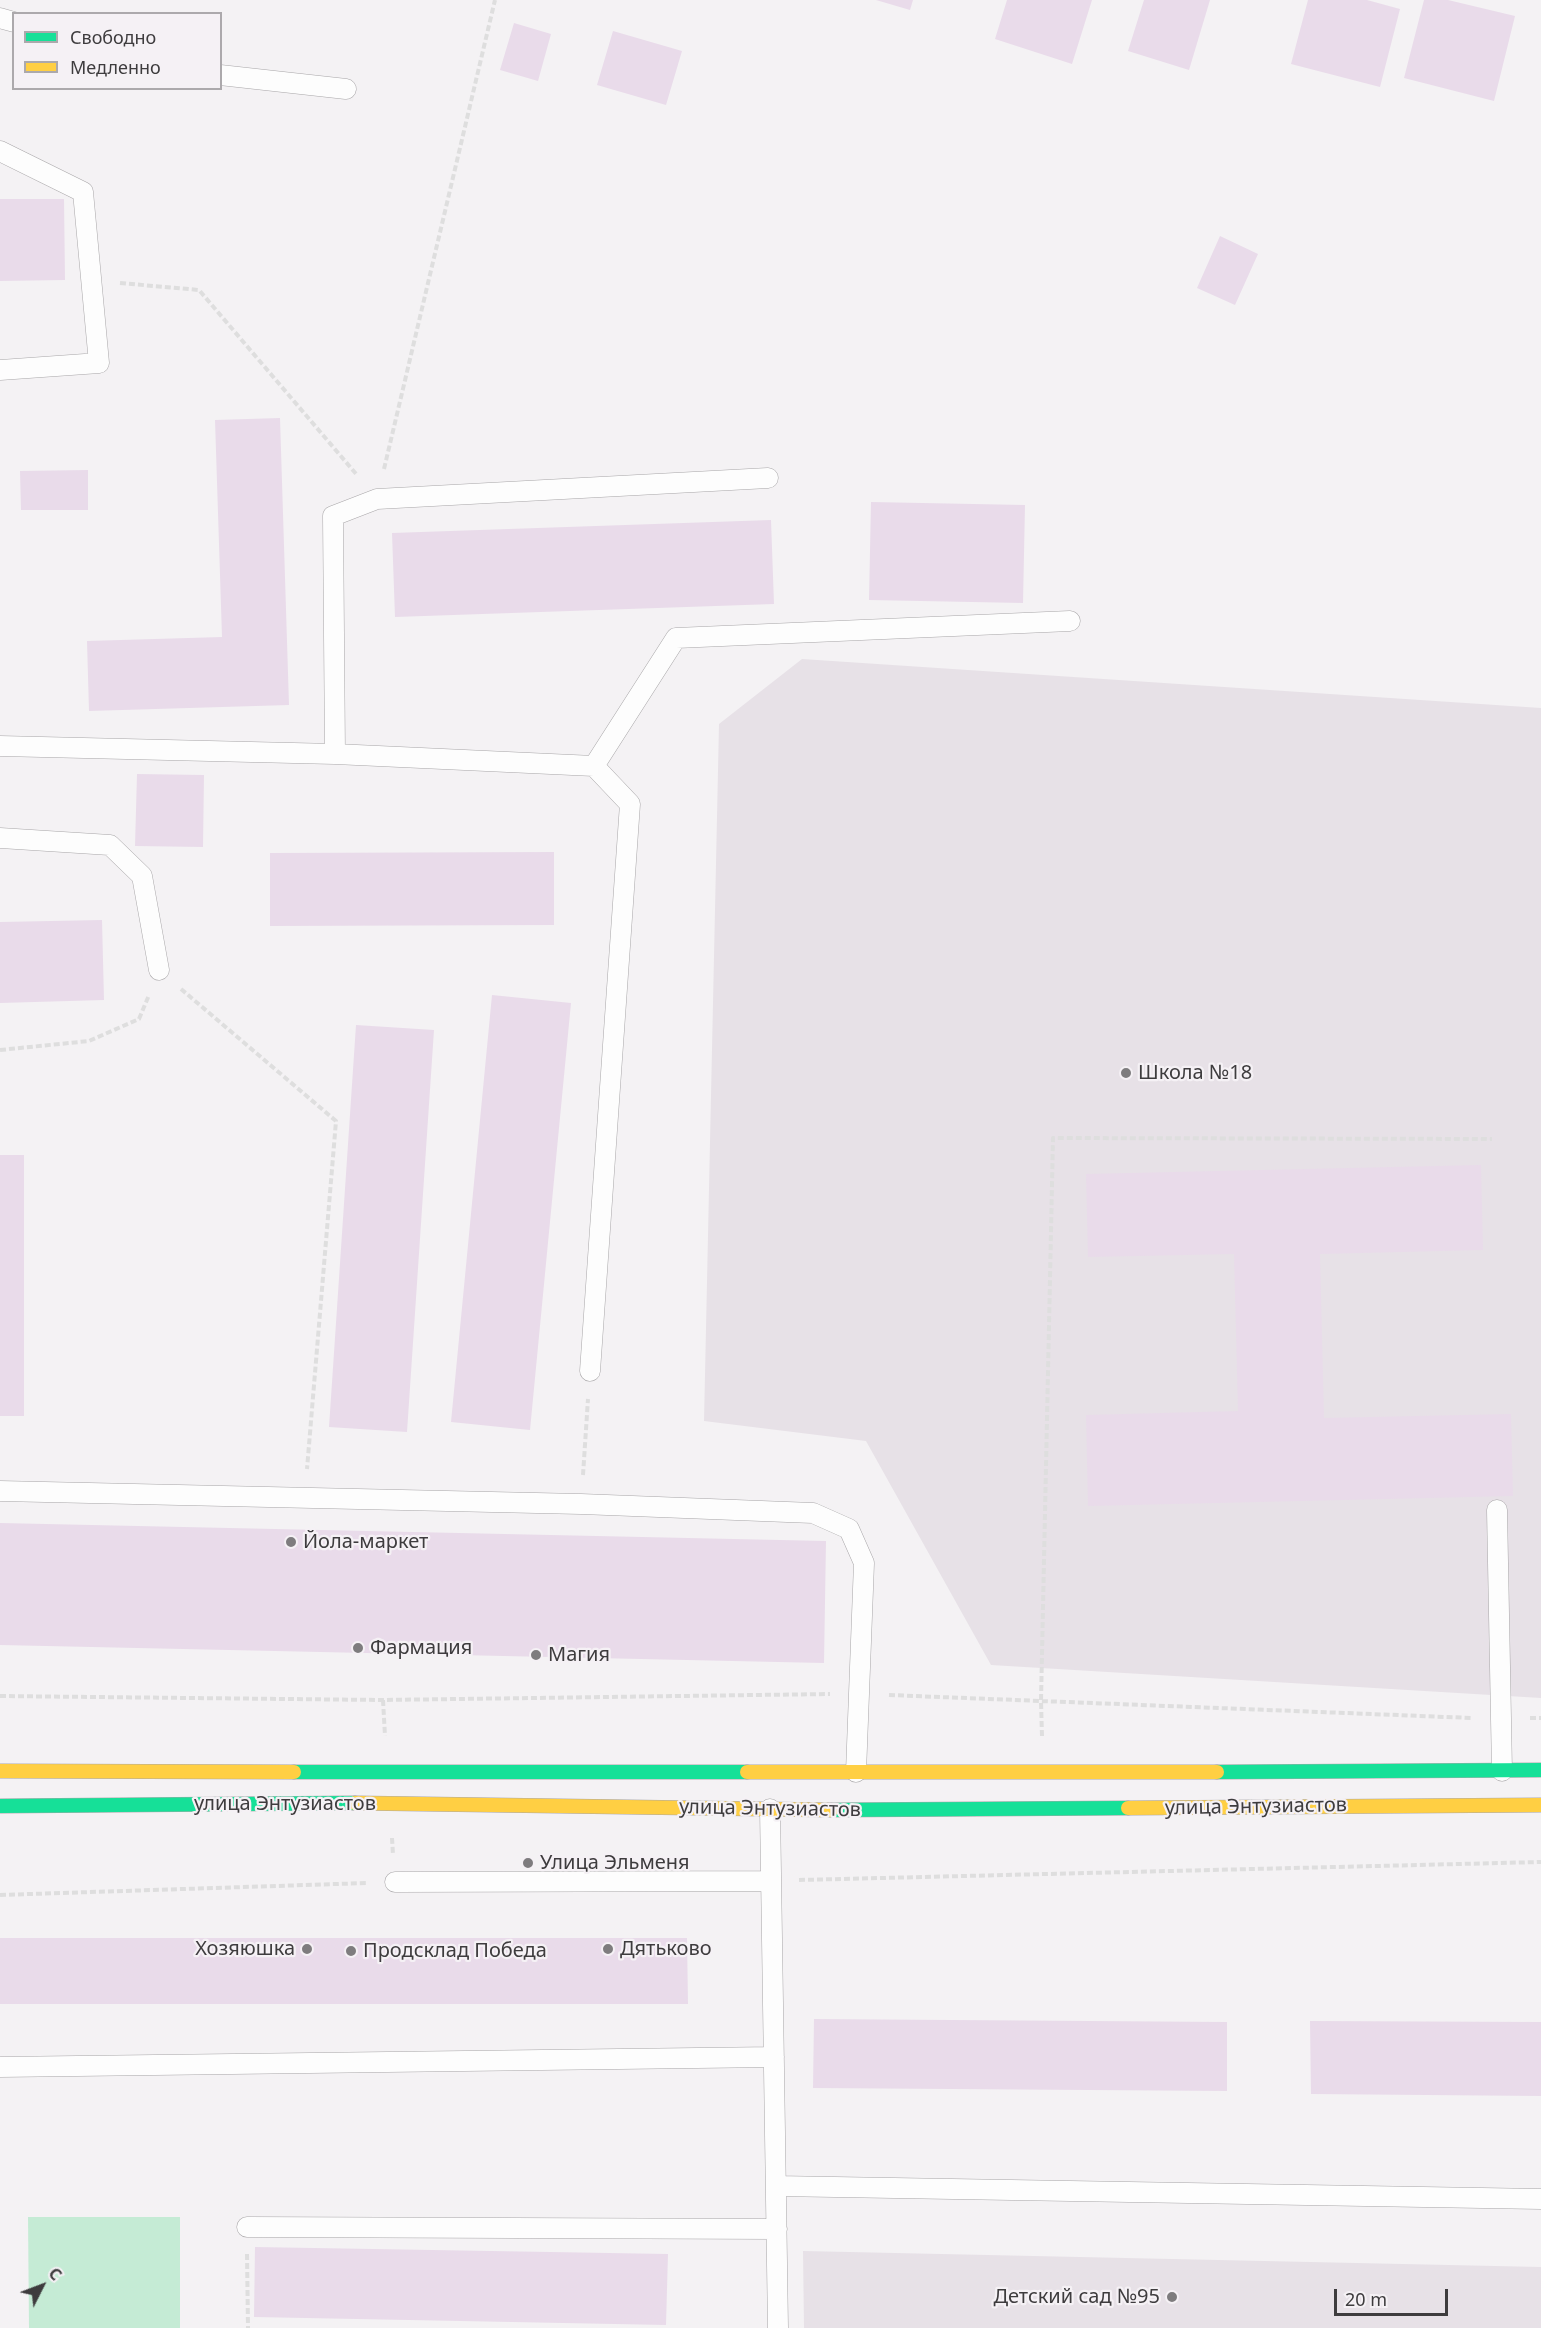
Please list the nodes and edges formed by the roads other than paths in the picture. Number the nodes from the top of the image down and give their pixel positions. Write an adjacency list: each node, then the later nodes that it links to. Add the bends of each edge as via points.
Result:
1 (222, 75): 2 (lane)
2 (346, 89)
3 (0, 151): 4 (lane, via 83,192 99,363)
4 (0, 370)
5 (768, 478): 8 (lane, via 377,499 333,516)
6 (1070, 621): 9 (lane, via 676,638)
7 (0, 746): 8 (lane)
8 (335, 754): 9 (lane)
9 (594, 766): 12 (lane, via 630,804)
10 (0, 838): 11 (lane, via 110,845 142,876)
11 (159, 970)
12 (590, 1371)
13 (0, 1491): 19 (lane, via 813,1513 849,1529 864,1563)
14 (1497, 1510): 18 (lane)
15 (1541, 1770): 18 (main road, улица Энтузиастов)
16 (0, 1771): 17 (main road, улица Энтузиастов)
17 (770, 1771): 19 (main road, улица Энтузиастов); 22 (main road)
18 (1502, 1771): 19 (main road, улица Энтузиастов)
19 (855, 1782): 23 (main road)
20 (1541, 1805): 23 (main road, улица Энтузиастов)
21 (0, 1806): 22 (main road, улица Энтузиастов, via 389,1803)
22 (770, 1809): 23 (main road, улица Энтузиастов); 24 (lane)
23 (854, 1810)
24 (771, 1881): 25 (lane); 26 (lane)
25 (395, 1882)
26 (774, 2057): 27 (lane); 28 (lane)
27 (0, 2067)
28 (776, 2186): 29 (lane); 31 (lane)
29 (1541, 2199)
30 (247, 2227): 31 (lane)
31 (777, 2229): 32 (lane)
32 (778, 2328)

